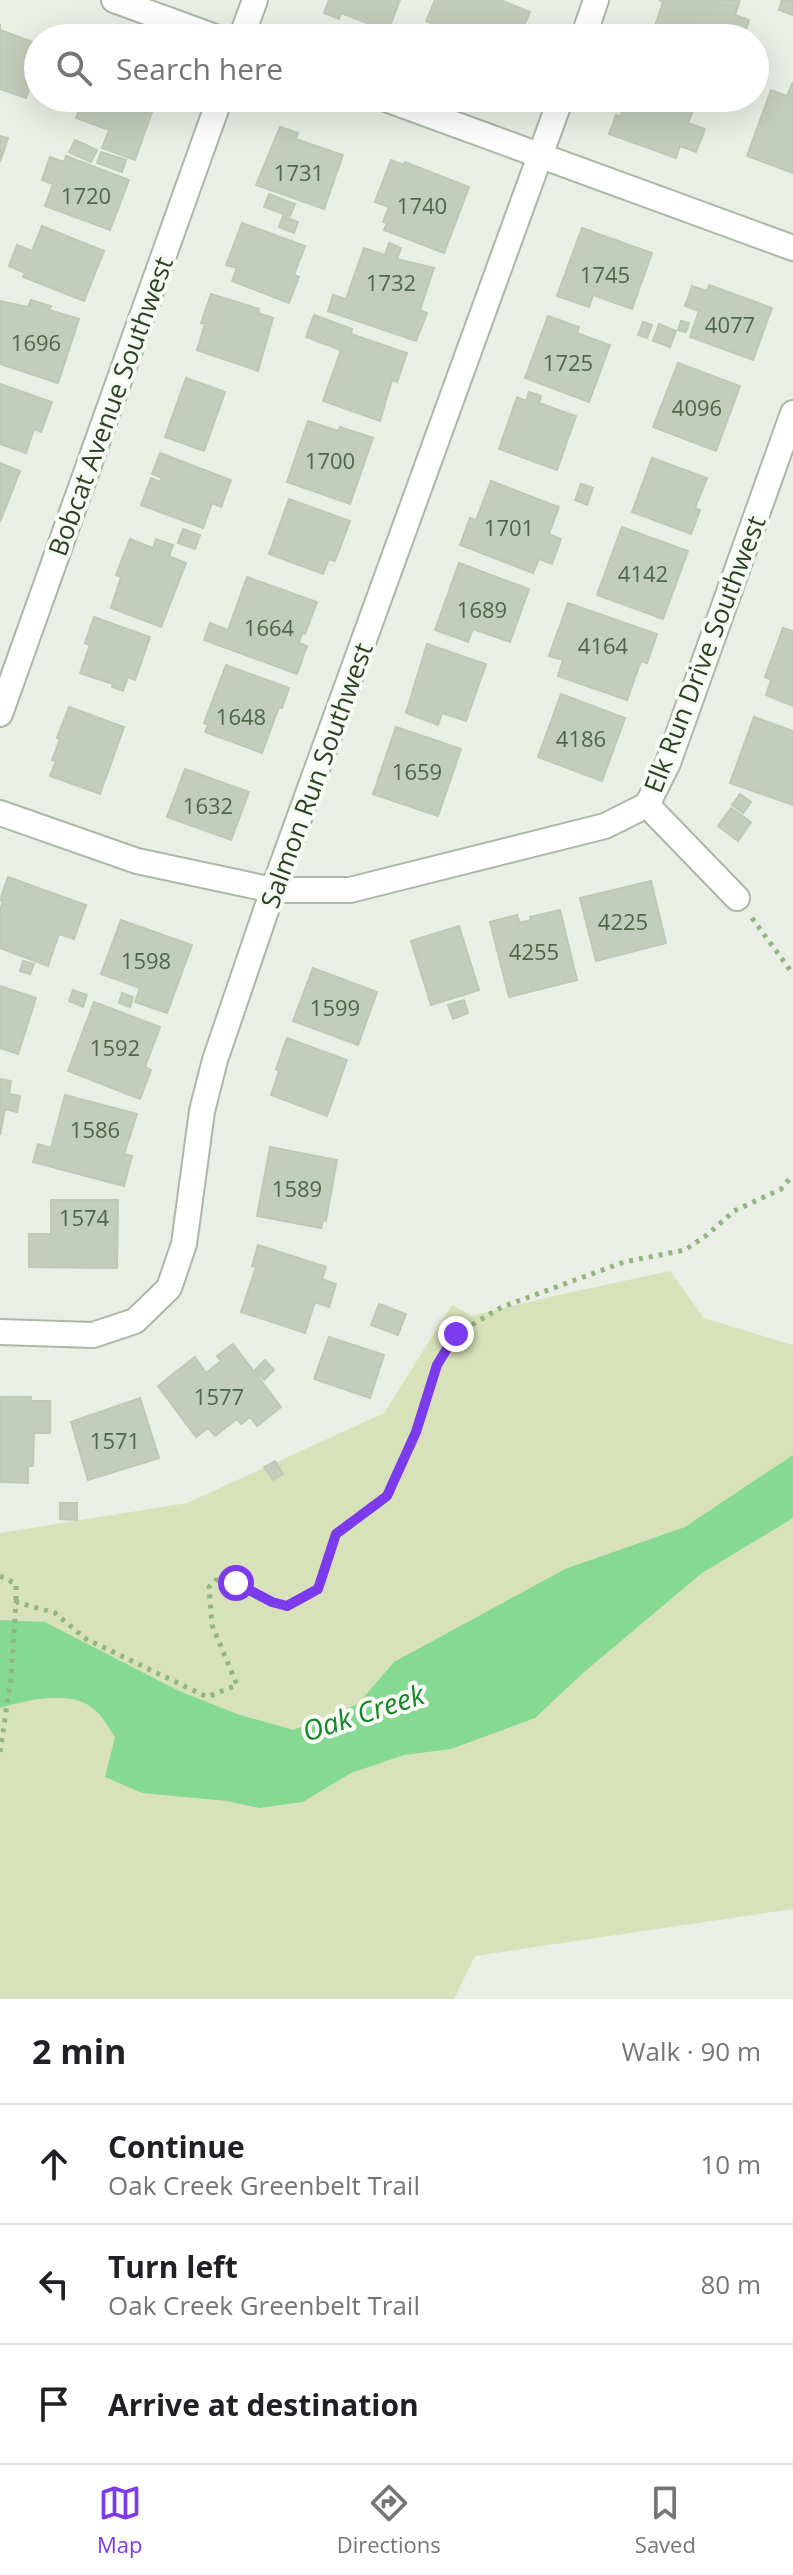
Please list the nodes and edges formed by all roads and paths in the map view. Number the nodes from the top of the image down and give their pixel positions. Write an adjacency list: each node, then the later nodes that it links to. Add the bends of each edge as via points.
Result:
1 (114, 0): 4 (street)
2 (255, 0): 5 (street)
3 (596, 0): 6 (street)
4 (180, 24)
5 (246, 24)
6 (588, 24)
7 (215, 112): 13 (street, Bobcat Avenue Southwest)
8 (422, 112): 10 (street)
9 (556, 112): 10 (street, Salmon Run Southwest)
10 (541, 155): 11 (street); 16 (street, Salmon Run Southwest)
11 (793, 248)
12 (793, 413): 14 (street, Elk Run Drive Southwest, via 668,763)
13 (0, 714)
14 (647, 805): 16 (street, Elk Run Drive Southwest, via 605,826 350,890); 17 (street)
15 (0, 813): 16 (street, Elk Run Drive Southwest, via 137,861)
16 (273, 890): 20 (street, Salmon Run Southwest, via 215,1060 202,1111 184,1244 169,1288 135,1321 93,1335)
17 (737, 898): 18 (path)
18 (793, 974)
19 (793, 1175): 22 (path, via 781,1189 734,1211 685,1250 624,1262 502,1307 456,1334 437,1365 416,1432 387,1496 336,1534 318,1589 287,1606 225,1580 209,1587 212,1625 237,1685 207,1697 86,1639 55,1613)
20 (0, 1332)
21 (0, 1576): 22 (path, via 16,1584)
22 (16, 1602): 23 (path)
23 (0, 1752)

